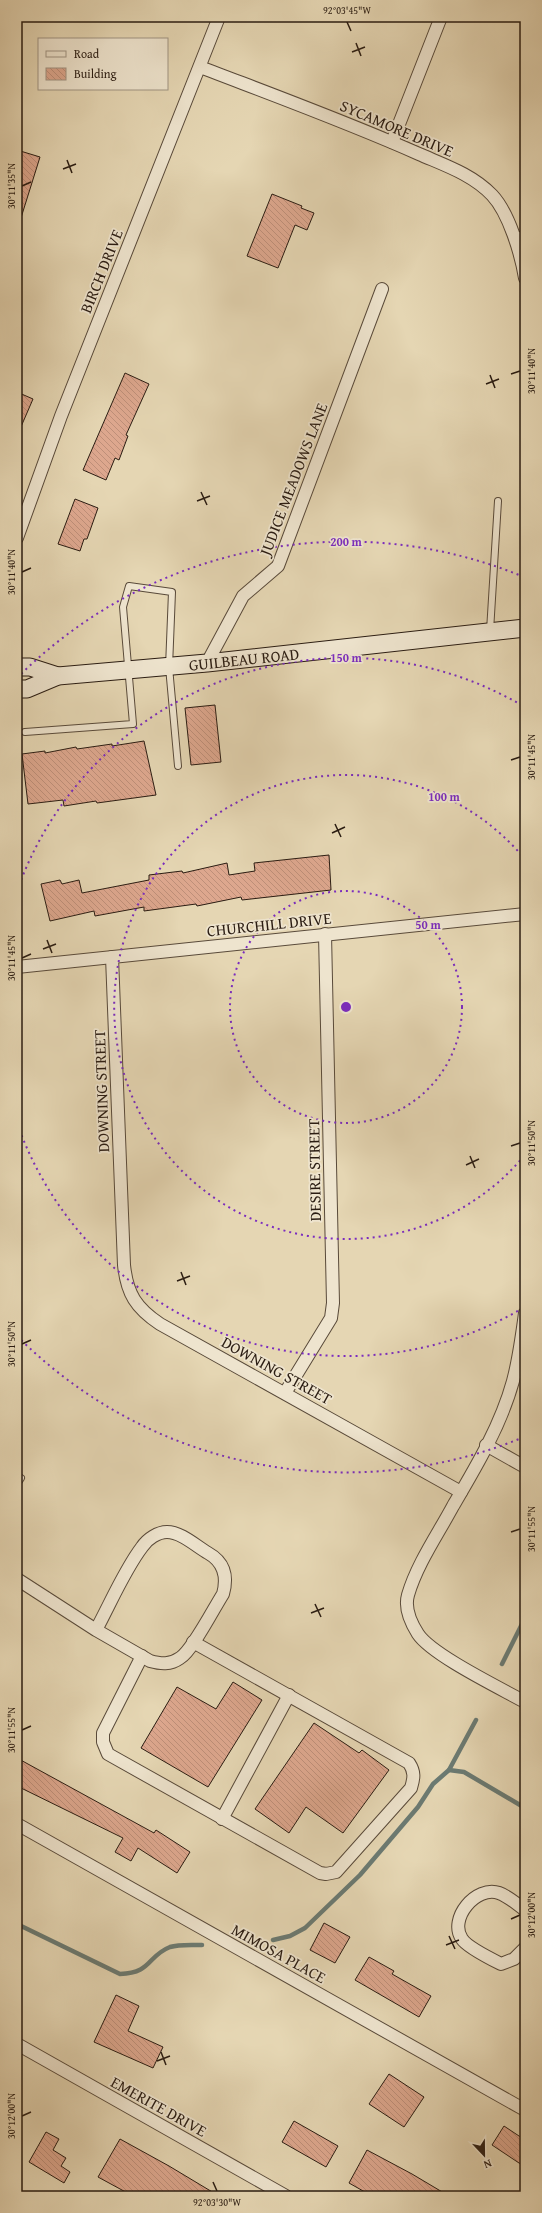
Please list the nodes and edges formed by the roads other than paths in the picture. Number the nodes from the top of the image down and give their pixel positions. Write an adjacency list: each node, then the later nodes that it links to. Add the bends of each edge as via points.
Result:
1 (219, 17): 3 (street, BIRCH DRIVE)
2 (441, 17): 4 (street)
3 (200, 66): 4 (street, SYCAMORE DRIVE); 9 (street, BIRCH DRIVE, via 58,424)
4 (392, 142): 5 (street, SYCAMORE DRIVE, via 481,184 493,196)
5 (519, 235): 6 (street, SYCAMORE DRIVE)
6 (525, 278)
7 (382, 289): 12 (street, JUDICE MEADOWS LANE, via 278,566 243,596)
8 (498, 501): 11 (lane)
9 (17, 538)
10 (525, 628): 11 (street, GUILBEAU ROAD)
11 (490, 632): 12 (street, GUILBEAU ROAD)
12 (207, 663): 14 (street, GUILBEAU ROAD)
13 (17, 667): 16 (street, GUILBEAU ROAD, via 30,667)
14 (168, 667): 15 (street, GUILBEAU ROAD); 15 (lane, via 172,592 129,586 123,607); 19 (lane)
15 (129, 670): 16 (street, GUILBEAU ROAD); 18 (lane, via 133,724)
16 (58, 676): 17 (street, GUILBEAU ROAD, via 27,689)
17 (17, 688)
18 (24, 732)
19 (178, 766)
20 (525, 914): 21 (street, CHURCHILL DRIVE)
21 (325, 934): 22 (street, CHURCHILL DRIVE); 25 (street, DESIRE STREET, via 333,1303 331,1318)
22 (112, 957): 23 (street, CHURCHILL DRIVE); 25 (street, DOWNING STREET, via 124,1265 128,1290 139,1307 160,1324)
23 (17, 967)
24 (525, 1313): 26 (street, via 513,1382)
25 (285, 1393): 30 (street, DOWNING STREET)
26 (486, 1446): 27 (street); 30 (street)
27 (525, 1467)
28 (17, 1476): 29 (lane, via 21,1478)
29 (17, 1484)
30 (462, 1492): 36 (street, via 414,1579 408,1595 407,1611 419,1636 443,1656)
31 (17, 1579): 32 (street)
32 (96, 1630): 33 (street, via 142,1546 150,1539 166,1532 175,1533 216,1557 225,1574 223,1594); 34 (street)
33 (193, 1642): 34 (street, via 184,1656 170,1663 160,1664); 35 (street)
34 (142, 1656): 37 (street, via 103,1733 104,1747 113,1759)
35 (289, 1695): 37 (street); 37 (street, via 409,1763 414,1771 411,1788 340,1868 331,1874 320,1873)
36 (525, 1702)
37 (222, 1818)
38 (17, 1824): 42 (street, MIMOSA PLACE)
39 (525, 1910): 40 (street, via 500,1893 486,1893 476,1896 465,1909 457,1930 463,1941 500,1964 514,1958)
40 (525, 1948)
41 (17, 2044): 43 (street, EMERITE DRIVE)
42 (525, 2110)
43 (286, 2196)

